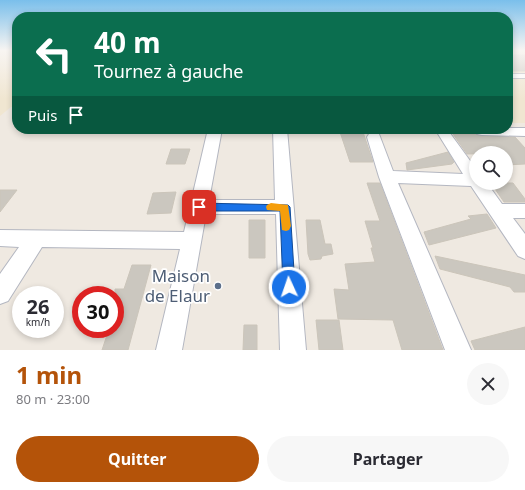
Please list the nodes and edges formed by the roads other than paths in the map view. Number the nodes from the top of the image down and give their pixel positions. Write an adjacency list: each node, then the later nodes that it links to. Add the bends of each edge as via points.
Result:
1 (513, 76): 2 (lane)
2 (525, 76)
3 (513, 132): 4 (street)
4 (525, 132)
5 (214, 134): 13 (street)
6 (280, 134): 14 (street)
7 (444, 134): 9 (street)
8 (374, 137): 10 (street)
9 (469, 171)
10 (387, 177): 11 (street); 24 (street)
11 (469, 181)
12 (482, 190): 15 (street)
13 (199, 207): 14 (street); 19 (street)
14 (285, 207): 23 (street)
15 (497, 211): 16 (street); 20 (street)
16 (525, 211)
17 (0, 238): 18 (street)
18 (36, 239): 19 (street); 21 (street)
19 (192, 241): 22 (street)
20 (525, 250)
21 (0, 293)
22 (169, 350)
23 (293, 350)
24 (458, 350)

